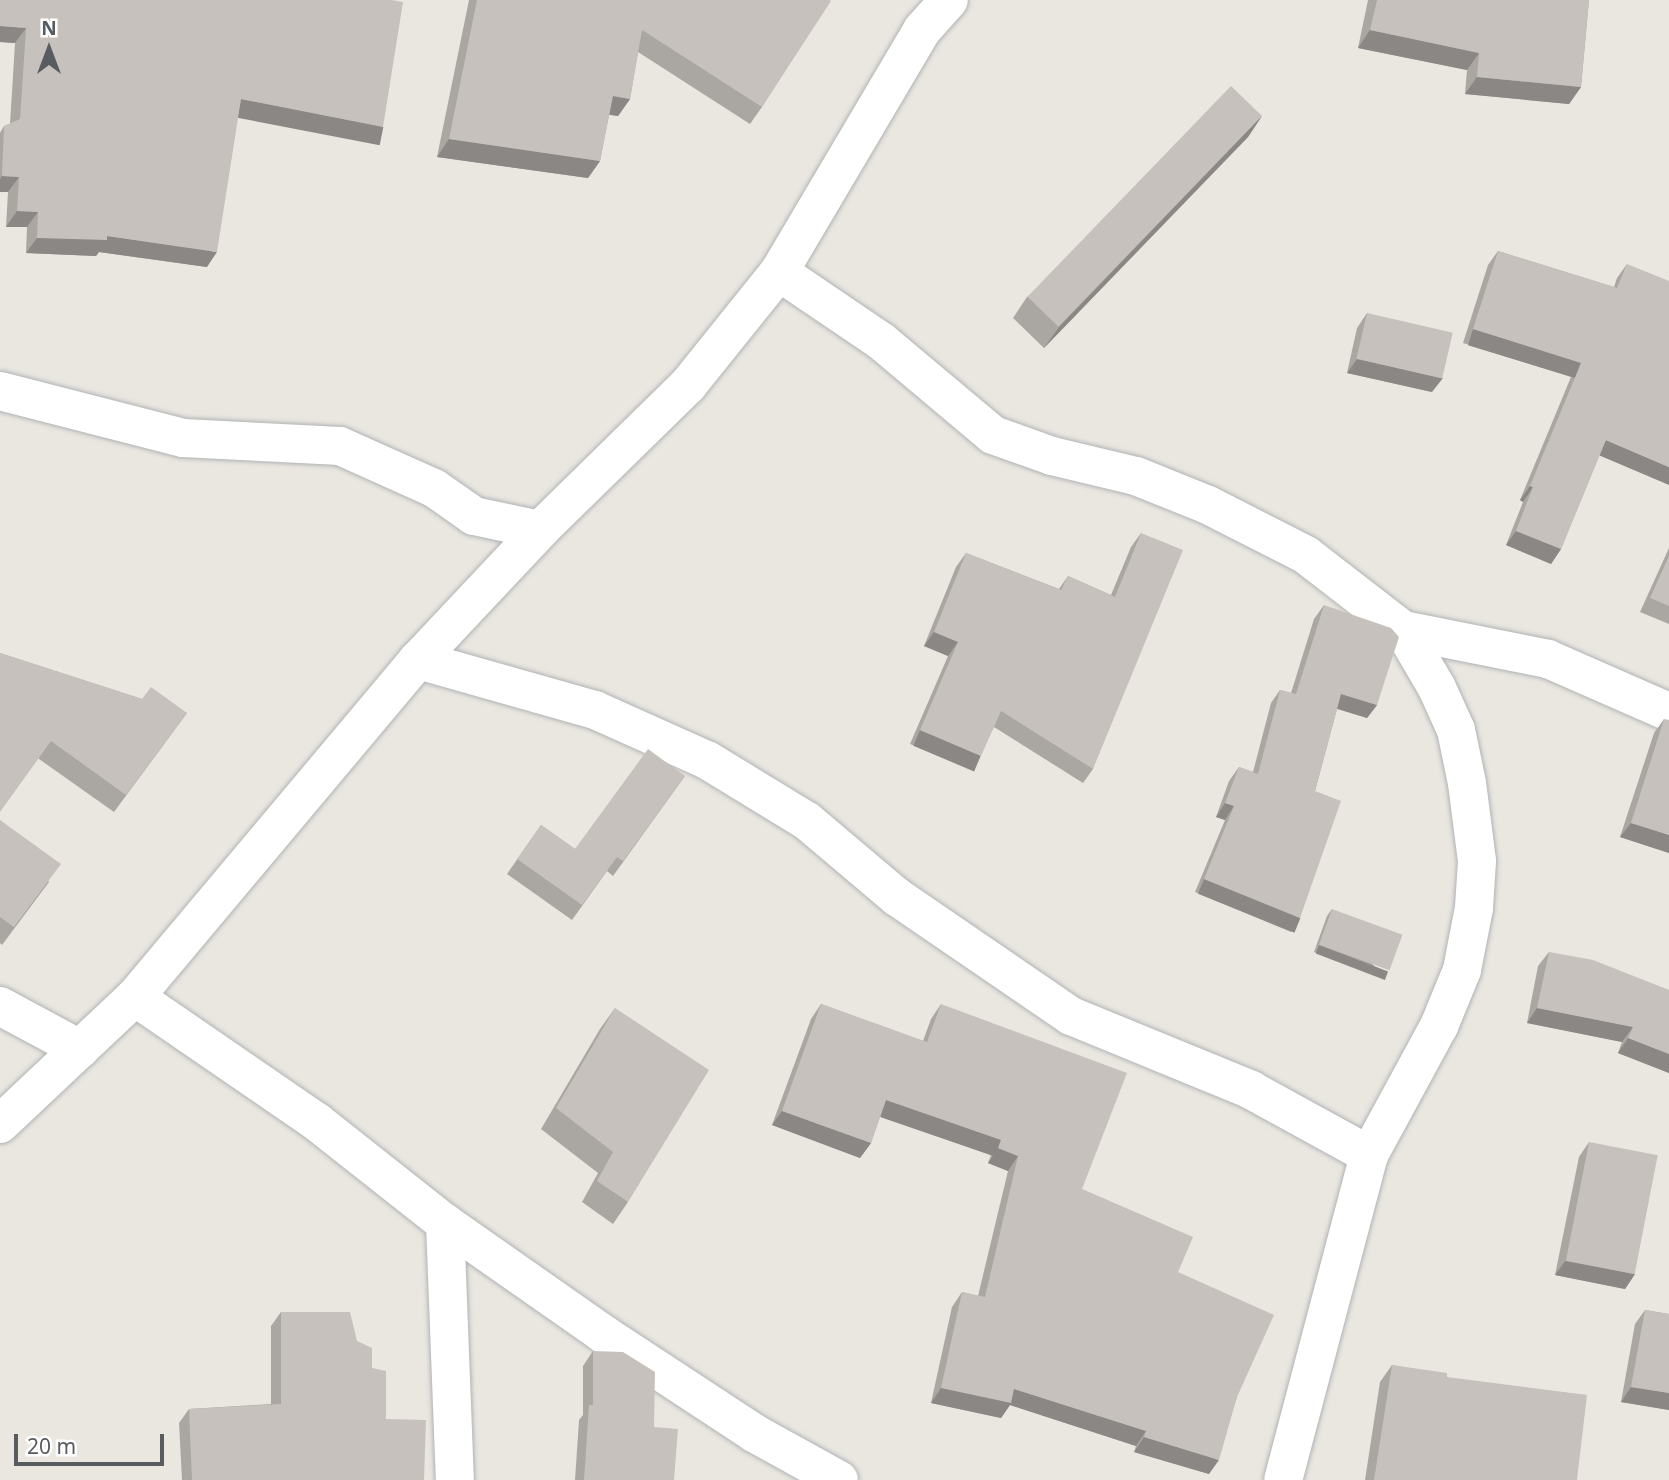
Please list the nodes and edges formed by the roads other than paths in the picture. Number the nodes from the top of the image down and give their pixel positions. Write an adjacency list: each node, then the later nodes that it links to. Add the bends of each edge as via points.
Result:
1 (949, 0): 2 (street)
2 (917, 15): 3 (street)
3 (779, 272): 5 (street, via 688,385); 6 (street, via 881,341 993,435 1052,456 1136,476 1208,505 1306,555)
4 (0, 391): 5 (street, via 183,438 340,446 434,488 474,516)
5 (540, 530): 7 (street)
6 (1403, 630): 8 (street, via 1548,659); 13 (street, via 1456,730 1477,873 1462,970 1439,1026)
7 (418, 660): 9 (street); 13 (street, via 595,710 707,760 807,821 897,897 1071,1016 1251,1090)
8 (1669, 712)
9 (135, 997): 11 (street); 14 (street, via 317,1122)
10 (0, 1006): 11 (street)
11 (80, 1049): 12 (street)
12 (0, 1124)
13 (1369, 1154): 17 (street)
14 (445, 1223): 15 (street); 16 (street, via 754,1433)
15 (455, 1480)
16 (839, 1480)
17 (1283, 1480)

